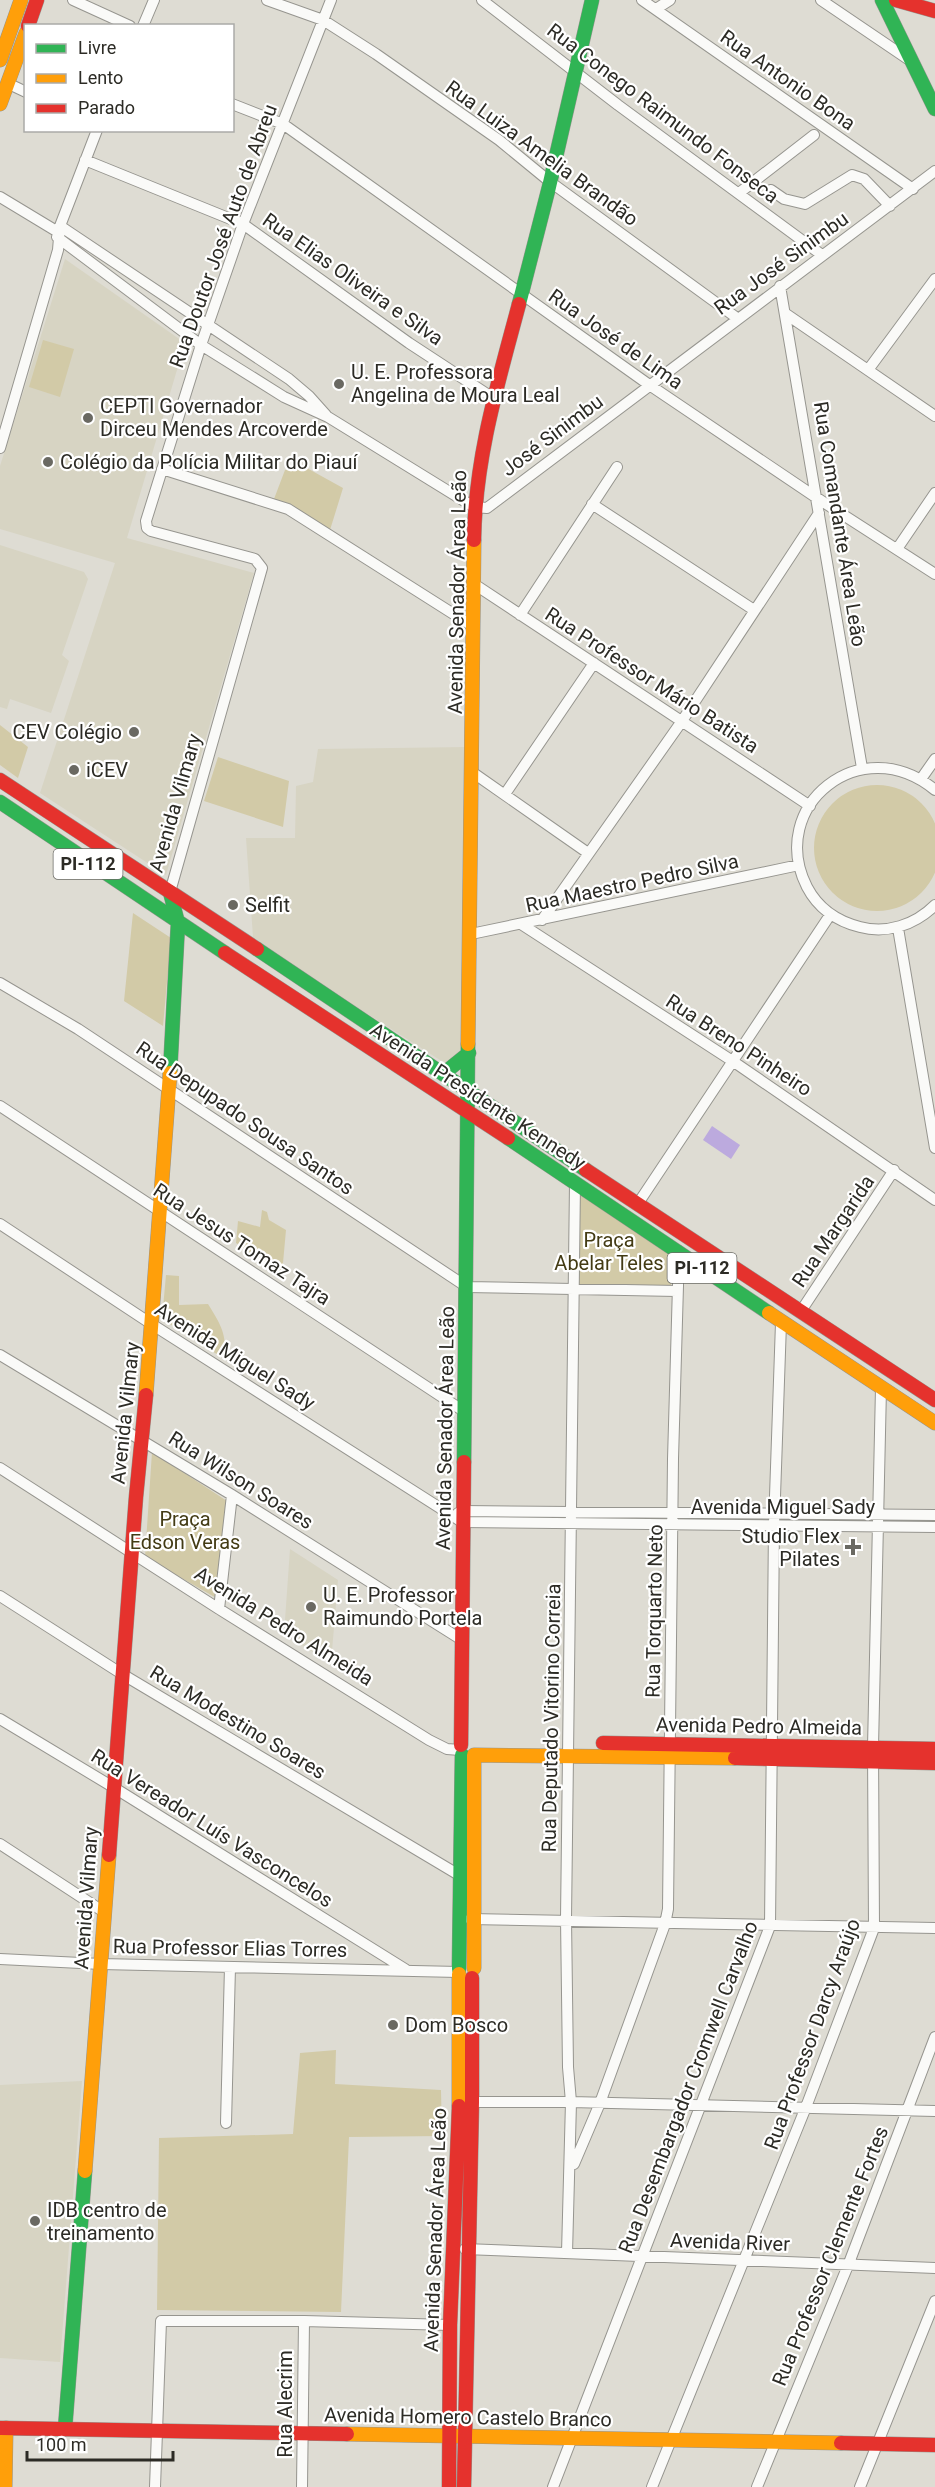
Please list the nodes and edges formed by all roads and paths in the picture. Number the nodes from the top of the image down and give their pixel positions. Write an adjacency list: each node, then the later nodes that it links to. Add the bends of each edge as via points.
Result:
1 (21, 0): 21 (street)
2 (37, 0): 17 (street)
3 (73, 0): 18 (street)
4 (154, 0): 19 (street)
5 (267, 0): 16 (street, Rua Luiza Amelia Brandão)
6 (331, 0): 16 (street, Rua Doutor José Auto de Abreu)
7 (482, 0): 23 (street, Rua Conego Raimundo Fonseca)
8 (592, 0): 23 (street, Avenida Senador Área Leão)
9 (642, 0): 14 (street, Rua Antonio Bona)
10 (670, 0): 14 (street)
11 (821, 0): 22 (street)
12 (882, 0): 22 (street)
13 (896, 0): 15 (street)
14 (656, 9): 35 (street, Rua Antonio Bona)
15 (935, 11)
16 (323, 20): 29 (street, Rua Doutor José Auto de Abreu); 34 (street, Rua Luiza Amelia Brandão, via 499,140)
17 (29, 24)
18 (126, 24)
19 (144, 24)
20 (24, 37): 24 (street)
21 (0, 60)
22 (911, 61): 28 (street)
23 (575, 70): 34 (street, Avenida Senador Área Leão); 37 (street, Rua Conego Raimundo Fonseca)
24 (6, 77): 25 (street); 26 (street)
25 (24, 90)
26 (0, 104)
27 (234, 105): 29 (street, Rua José de Lima)
28 (935, 109)
29 (283, 124): 40 (street, Rua Doutor José Auto de Abreu); 45 (street, Rua José de Lima)
30 (96, 132): 32 (street)
31 (814, 135): 37 (street)
32 (85, 160): 40 (street, Rua Elias Oliveira e Silva); 41 (street)
33 (935, 171): 35 (street, Rua José Sinimbu)
34 (549, 181): 45 (street, Avenida Senador Área Leão); 47 (street, Rua Luiza Amelia Brandão)
35 (914, 189): 39 (street, Rua José Sinimbu)
36 (771, 190): 39 (street, via 784,199 805,204 852,175 864,179)
37 (739, 193): 42 (street, Rua Conego Raimundo Fonseca)
38 (0, 197): 41 (street)
39 (890, 206): 42 (street, Rua José Sinimbu)
40 (243, 224): 48 (street, Rua Doutor José Auto de Abreu); 52 (street, Rua Elias Oliveira e Silva)
41 (58, 232): 48 (street); 49 (street); 55 (street, via 58,250)
42 (822, 255): 44 (street, Rua José Sinimbu)
43 (935, 279): 50 (street)
44 (780, 286): 46 (street, Rua Comandante Área Leão); 47 (street, Rua José Sinimbu)
45 (522, 296): 51 (street, Rua José de Lima); 52 (street, Avenida Senador Área Leão)
46 (786, 314): 50 (street); 59 (street, Rua Comandante Área Leão)
47 (737, 318): 51 (street, Rua José Sinimbu)
48 (208, 325): 49 (street, Rua Doutor José Auto de Abreu); 54 (street, via 289,379)
49 (201, 345): 54 (street, via 284,397); 57 (street, Rua Doutor José Auto de Abreu)
50 (868, 370): 53 (street)
51 (648, 384): 59 (street, Rua José de Lima); 61 (street, José Sinimbu, via 487,508)
52 (493, 398): 61 (street, Avenida Senador Área Leão, via 476,476)
53 (935, 416)
54 (328, 417): 61 (street)
55 (1, 442)
56 (617, 467): 60 (street)
57 (162, 469): 64 (street, Rua Doutor José Auto de Abreu, via 147,528); 69 (street, via 288,508)
58 (935, 493): 63 (street)
59 (817, 498): 62 (street, Rua Comandante Área Leão); 63 (street, Rua José de Lima)
60 (592, 504): 67 (street); 68 (street)
61 (474, 507): 66 (street, Avenida Senador Área Leão)
62 (819, 513): 67 (street); 73 (street, Rua Comandante Área Leão)
63 (897, 549): 65 (street, Rua José de Lima)
64 (255, 560): 83 (street, Avenida Vilmary, via 262,572)
65 (935, 574)
66 (474, 584): 68 (street, Rua Professor Mário Batista); 69 (street, Avenida Senador Área Leão)
67 (754, 610): 71 (street)
68 (520, 615): 70 (street, Rua Professor Mário Batista)
69 (474, 627): 74 (street, Avenida Senador Área Leão)
70 (594, 663): 71 (street, Rua Professor Mário Batista); 78 (street)
71 (682, 721): 80 (street, Rua Professor Mário Batista); 81 (street)
72 (935, 759): 75 (street)
73 (862, 768): 75 (street, via 900,770); 80 (street, via 828,785)
74 (472, 772): 78 (street); 90 (street, Avenida Senador Área Leão)
75 (921, 779): 77 (street)
76 (0, 780): 83 (street, Avenida Presidente Kennedy / PI-112)
77 (935, 790)
78 (505, 794): 81 (street)
79 (0, 802): 87 (street, Avenida Presidente Kennedy / PI-112)
80 (810, 806): 82 (street, via 798,837)
81 (588, 853): 86 (street)
82 (799, 865): 85 (street, via 811,895); 86 (street, Rua Maestro Pedro Silva)
83 (170, 892): 87 (street, Avenida Vilmary); 94 (street, Avenida Presidente Kennedy / PI-112)
84 (935, 905): 89 (street, via 923,916)
85 (830, 915): 89 (street, via 846,924 872,930); 93 (street)
86 (542, 920): 88 (street, Rua Maestro Pedro Silva)
87 (178, 923): 95 (street, Avenida Vilmary); 98 (street, Avenida Presidente Kennedy / PI-112)
88 (521, 924): 90 (street, Rua Maestro Pedro Silva); 93 (street, Rua Breno Pinheiro)
89 (898, 928): 99 (street)
90 (471, 934): 92 (street, Avenida Senador Área Leão)
91 (0, 982): 95 (street, Rua Depupado Sousa Santos)
92 (469, 1053): 94 (street); 96 (street, Avenida Senador Área Leão)
93 (734, 1062): 100 (street, Rua Breno Pinheiro); 103 (street)
94 (443, 1074): 96 (street, Avenida Presidente Kennedy / PI-112)
95 (169, 1089): 104 (street, Avenida Vilmary); 107 (street, Rua Depupado Sousa Santos)
96 (469, 1091): 98 (street, Avenida Senador Área Leão); 103 (street, Avenida Presidente Kennedy / PI-112)
97 (0, 1106): 104 (street, Rua Jesus Tomaz Tajra)
98 (469, 1112): 101 (street, Avenida Presidente Kennedy / PI-112); 107 (street, Avenida Senador Área Leão)
99 (935, 1148)
100 (894, 1170): 102 (street, Rua Breno Pinheiro); 110 (street, Rua Margarida)
101 (575, 1183): 106 (street, Avenida Presidente Kennedy / PI-112); 108 (street, Rua Deputado Vitorino Correia)
102 (935, 1200)
103 (637, 1205): 110 (street, Avenida Presidente Kennedy / PI-112)
104 (160, 1212): 112 (street, Avenida Vilmary); 116 (street, Rua Jesus Tomaz Tajra)
105 (0, 1224): 112 (street, Avenida Miguel Sady)
106 (679, 1251): 109 (street, Rua Torquarto Neto); 111 (street, Avenida Presidente Kennedy / PI-112)
107 (467, 1287): 108 (street); 116 (street, Avenida Senador Área Leão)
108 (573, 1289): 109 (street); 121 (street, Rua Deputado Vitorino Correia)
109 (677, 1291): 124 (street, Rua Torquarto Neto)
110 (801, 1311): 115 (street, Avenida Presidente Kennedy / PI-112)
111 (781, 1323): 114 (street, Avenida Presidente Kennedy / PI-112); 125 (street, Rua Desembargador Cromwell Carvalho)
112 (153, 1325): 118 (street, Avenida Vilmary); 123 (street, Avenida Miguel Sady)
113 (0, 1354): 118 (street, Rua Wilson Soares)
114 (881, 1388): 117 (street, Avenida Presidente Kennedy / PI-112); 126 (street, Rua Professor Darcy Araújo)
115 (935, 1400)
116 (465, 1412): 123 (street, Avenida Senador Área Leão)
117 (935, 1423)
118 (141, 1440): 120 (street, Rua Wilson Soares); 129 (street, Avenida Vilmary)
119 (0, 1468): 129 (street, Avenida Pedro Almeida)
120 (232, 1495): 131 (street); 132 (street, Rua Wilson Soares)
121 (572, 1511): 123 (street, Avenida Miguel Sady); 124 (street, Avenida Miguel Sady); 127 (street, Rua Deputado Vitorino Correia)
122 (935, 1515): 126 (street, Avenida Miguel Sady)
123 (459, 1516): 127 (street, Avenida Miguel Sady); 132 (street, Avenida Senador Área Leão)
124 (673, 1518): 125 (street, Avenida Miguel Sady); 127 (street, Avenida Miguel Sady); 139 (street, Rua Torquarto Neto)
125 (774, 1519): 126 (street, Avenida Miguel Sady); 140 (street, Rua Desembargador Cromwell Carvalho)
126 (879, 1520): 128 (street, Avenida Miguel Sady); 135 (street, Rua Professor Darcy Araújo)
127 (571, 1524): 136 (street, Rua Deputado Vitorino Correia)
128 (935, 1527)
129 (133, 1555): 131 (street, Avenida Pedro Almeida); 133 (street, Avenida Vilmary)
130 (0, 1596): 133 (street, Rua Modestino Soares)
131 (219, 1610): 138 (street, Avenida Pedro Almeida, via 429,1740 447,1749)
132 (462, 1640): 138 (street, Avenida Senador Área Leão)
133 (122, 1674): 143 (street, Avenida Vilmary); 145 (street, Rua Modestino Soares)
134 (0, 1719): 143 (street, Rua Vereador Luís Vasconcelos)
135 (873, 1747): 137 (street, Avenida Pedro Almeida); 140 (street, Avenida Pedro Almeida); 141 (street, Rua Professor Darcy Araújo)
136 (569, 1749): 138 (street, Avenida Pedro Almeida); 139 (street, Avenida Pedro Almeida); 148 (street, Rua Deputado Vitorino Correia)
137 (935, 1749)
138 (466, 1750): 145 (street, Avenida Senador Área Leão); 147 (street, Avenida Senador Área Leão)
139 (670, 1750): 140 (street, Avenida Pedro Almeida); 149 (street, Rua Torquarto Neto)
140 (772, 1753): 141 (street, Avenida Pedro Almeida); 150 (street, Rua Desembargador Cromwell Carvalho)
141 (873, 1762): 142 (street, Avenida Pedro Almeida); 151 (street, Rua Professor Darcy Araújo)
142 (935, 1763)
143 (113, 1787): 146 (street, Avenida Vilmary); 156 (street, Rua Vereador Luís Vasconcelos)
144 (0, 1844): 146 (street)
145 (459, 1875): 147 (street, Avenida Senador Área Leão)
146 (104, 1912): 154 (street, Avenida Vilmary)
147 (467, 1919): 148 (street); 157 (street, Avenida Senador Área Leão)
148 (566, 1919): 149 (street); 160 (street, Rua Deputado Vitorino Correia)
149 (665, 1924): 150 (street); 161 (street, Rua Torquarto Neto)
150 (770, 1926): 151 (street); 162 (street, Rua Desembargador Cromwell Carvalho)
151 (874, 1928): 152 (street); 163 (street, Rua Professor Darcy Araújo)
152 (935, 1928)
153 (0, 1959): 154 (street, Rua Professor Elias Torres)
154 (100, 1964): 155 (street, Rua Professor Elias Torres); 179 (street, Avenida Vilmary)
155 (230, 1967): 156 (street, Rua Professor Elias Torres); 166 (street)
156 (405, 1969): 157 (street, Rua Professor Elias Torres)
157 (465, 1972): 159 (street, Avenida Senador Área Leão)
158 (935, 2037): 164 (street, Rua Professor Clemente Fortes)
159 (466, 2102): 160 (street); 168 (street, Avenida Senador Área Leão); 169 (street, Avenida Senador Área Leão)
160 (571, 2102): 161 (street); 167 (street, Rua Deputado Vitorino Correia)
161 (600, 2103): 162 (street); 167 (street, Rua Torquarto Neto)
162 (701, 2107): 163 (street); 171 (street, Rua Desembargador Cromwell Carvalho)
163 (806, 2107): 164 (street); 172 (street, Rua Professor Darcy Araújo)
164 (908, 2111): 165 (street); 173 (street, Rua Professor Clemente Fortes)
165 (935, 2111)
166 (226, 2123)
167 (571, 2169): 170 (street, Rua Deputado Vitorino Correia)
168 (467, 2249): 169 (street, Avenida River); 170 (street, Avenida River); 183 (street, Avenida Senador Área Leão)
169 (452, 2250): 177 (street, Avenida Senador Área Leão)
170 (567, 2253): 171 (street, Avenida River)
171 (643, 2257): 172 (street, Avenida River); 184 (street, Rua Desembargador Cromwell Carvalho)
172 (744, 2260): 173 (street, Avenida River); 185 (street, Rua Professor Darcy Araújo)
173 (849, 2263): 174 (street, Avenida River); 186 (street, Rua Professor Clemente Fortes)
174 (935, 2268)
175 (935, 2301): 187 (street)
176 (304, 2321): 177 (street); 180 (street, via 163,2320 159,2323); 181 (street, Rua Alecrim)
177 (450, 2325): 182 (street, Avenida Senador Área Leão)
178 (3, 2428): 179 (street, Avenida Homero Castelo Branco); 189 (street)
179 (65, 2429): 180 (street, Avenida Homero Castelo Branco)
180 (156, 2432): 181 (street, Avenida Homero Castelo Branco); 190 (street)
181 (303, 2435): 182 (street, Avenida Homero Castelo Branco); 191 (street, Rua Alecrim)
182 (449, 2437): 183 (street, Avenida Homero Castelo Branco); 192 (street, Avenida Senador Área Leão)
183 (465, 2437): 184 (street, Avenida Homero Castelo Branco); 193 (street, Avenida Senador Área Leão)
184 (572, 2438): 185 (street, Avenida Homero Castelo Branco); 194 (street, Rua Desembargador Cromwell Carvalho)
185 (672, 2439): 186 (street, Avenida Homero Castelo Branco); 195 (street, Rua Professor Darcy Araújo)
186 (775, 2442): 187 (street, Avenida Homero Castelo Branco); 196 (street, Rua Professor Clemente Fortes)
187 (878, 2444): 188 (street, Avenida Homero Castelo Branco); 197 (street)
188 (935, 2445)
189 (5, 2487)
190 (155, 2487)
191 (302, 2487)
192 (449, 2487)
193 (464, 2487)
194 (553, 2487)
195 (652, 2487)
196 (757, 2487)
197 (860, 2487)

